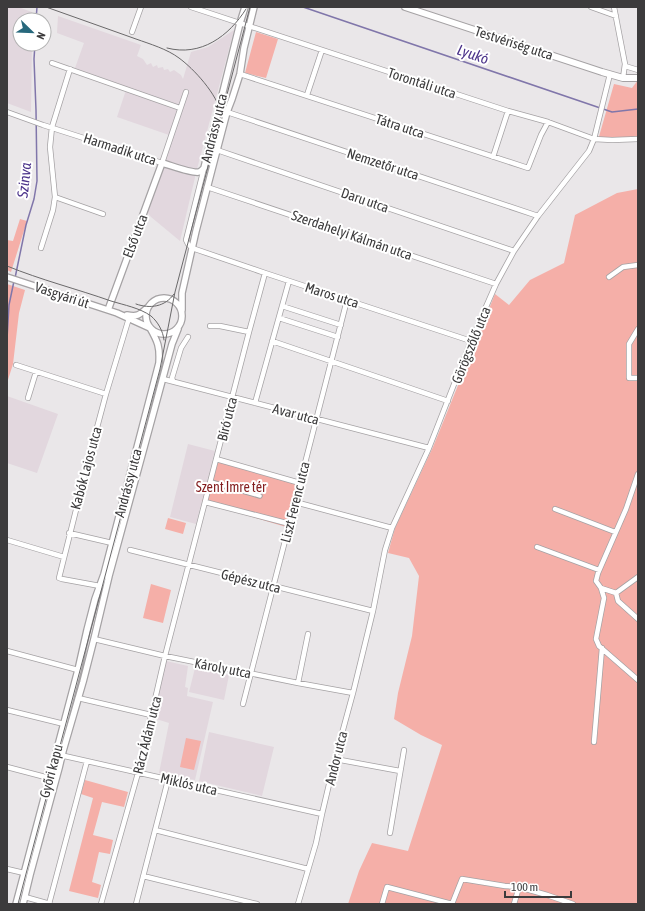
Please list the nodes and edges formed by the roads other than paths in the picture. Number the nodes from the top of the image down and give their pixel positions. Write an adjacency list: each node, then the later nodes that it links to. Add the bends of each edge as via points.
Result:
1 (141, 7): 11 (street)
2 (191, 7): 9 (street, Torontáli utca)
3 (246, 7): 9 (street, Andrássy utca)
4 (254, 7): 10 (street, Andrássy utca)
5 (405, 7): 18 (main road, Testvériség utca)
6 (591, 7): 8 (street)
7 (614, 7): 8 (street)
8 (616, 16): 14 (street)
9 (240, 23): 10 (street, Torontáli utca); 34 (street, Andrássy utca)
10 (250, 26): 12 (street, Torontáli utca); 17 (street, Andrássy utca)
11 (132, 32)
12 (322, 50): 22 (street); 24 (street, Torontáli utca)
13 (52, 63): 15 (street)
14 (625, 66): 16 (street); 19 (street)
15 (70, 69): 23 (street); 28 (street)
16 (638, 70)
17 (240, 74): 22 (street, Tátra utca); 26 (street, Andrássy utca)
18 (610, 74): 19 (main road, Testvériség utca); 29 (street, Görögszőlő utca)
19 (623, 78): 20 (main road, Testvériség utca)
20 (638, 78)
21 (186, 92): 23 (street)
22 (307, 95): 32 (street, Tátra utca)
23 (180, 108): 33 (street)
24 (508, 111): 27 (street, Torontáli utca); 32 (street)
25 (7, 112): 28 (street, Harmadik utca)
26 (227, 112): 31 (street, Andrássy utca); 39 (street, Nemzetőr utca)
27 (548, 122): 29 (street, Torontáli utca); 32 (street, Tátra utca, via 528,168)
28 (52, 127): 33 (street, Harmadik utca); 37 (street, via 50,147)
29 (594, 139): 30 (street); 39 (street, Görögszőlő utca, via 578,166)
30 (638, 139)
31 (217, 150): 35 (street, Andrássy utca); 42 (street, Daru utca)
32 (493, 157)
33 (162, 163): 34 (street, Harmadik utca, via 191,171); 52 (street, Első utca)
34 (202, 171): 35 (street); 41 (street, Andrássy utca, via 186,240)
35 (209, 180): 36 (street, Andrássy utca)
36 (207, 187): 41 (street, Andrássy utca); 48 (street, Szerdahelyi Kálmán utca)
37 (55, 197): 38 (street); 40 (street)
38 (103, 214)
39 (538, 216): 42 (street, Görögszőlő utca)
40 (40, 248)
41 (192, 248): 44 (street, Maros utca); 53 (street, Andrássy utca, via 182,293)
42 (514, 251): 48 (street, Görögszőlő utca)
43 (638, 265): 45 (street, via 623,267)
44 (265, 273): 47 (street, Maros utca); 62 (street, Bíró utca)
45 (609, 277)
46 (10, 278): 52 (street, Vasgyári út)
47 (289, 281): 49 (street, Maros utca); 51 (street)
48 (496, 284): 66 (street, Görögszőlő utca)
49 (347, 300): 57 (street, Liszt Ferenc utca); 66 (street, Maros utca)
50 (150, 305): 53 (street, via 154,301 167,298 174,301); 54 (street, Vasgyári út, via 136,316); 59 (street, via 146,317)
51 (282, 306): 56 (street); 57 (street)
52 (108, 310): 54 (street, Vasgyári út)
53 (182, 310): 60 (street, via 182,320)
54 (117, 313): 55 (street, Vasgyári út)
55 (130, 318): 59 (street, Vasgyári út); 73 (street, Kabók Lajos utca)
56 (279, 318): 63 (street); 65 (street)
57 (341, 325): 63 (street, Liszt Ferenc utca)
58 (210, 326): 62 (street)
59 (150, 328): 60 (street, via 163,335); 93 (street, Andrássy utca, via 158,343 159,363)
60 (178, 329): 71 (street, Andrássy utca)
61 (638, 329): 70 (street, via 629,344 628,378)
62 (249, 332): 74 (street, Bíró utca)
63 (338, 336): 67 (street, Liszt Ferenc utca)
64 (188, 337): 72 (street, via 181,348)
65 (272, 341): 67 (street); 77 (street)
66 (472, 341): 76 (street, Görögszőlő utca)
67 (331, 362): 76 (street); 78 (street, Liszt Ferenc utca)
68 (16, 365): 69 (street)
69 (36, 372): 73 (street); 75 (street)
70 (638, 378)
71 (164, 379): 72 (street, Avar utca); 108 (street, Andrássy utca)
72 (173, 382): 74 (street, Avar utca)
73 (106, 394): 91 (street, Kabók Lajos utca)
74 (232, 397): 77 (street, Avar utca); 80 (street, Bíró utca)
75 (28, 398)
76 (448, 401): 79 (street, Görögszőlő utca)
77 (255, 403): 78 (street, Avar utca)
78 (316, 419): 79 (street, Avar utca); 83 (street, Liszt Ferenc utca)
79 (429, 448): 89 (street, Görögszőlő utca)
80 (216, 459): 82 (street, Bíró utca); 83 (street)
81 (638, 474): 90 (street, via 626,510)
82 (211, 482): 84 (street); 85 (street, Bíró utca)
83 (300, 483): 86 (street, Liszt Ferenc utca)
84 (260, 496)
85 (205, 502): 88 (street); 97 (street, Bíró utca)
86 (295, 502): 88 (street, Liszt Ferenc utca); 89 (street)
87 (555, 509): 90 (street)
88 (290, 524): 101 (street, Liszt Ferenc utca)
89 (392, 528): 104 (street, Görögszőlő utca)
90 (615, 532): 98 (street)
91 (69, 533): 93 (street); 96 (street, Kabók Lajos utca)
92 (7, 540): 96 (street)
93 (112, 544): 100 (street, Andrássy utca)
94 (537, 546): 98 (street)
95 (130, 550): 97 (street, Gépész utca)
96 (64, 557): 100 (street, Kabók Lajos utca, via 59,578)
97 (189, 565): 101 (street, Gépész utca); 111 (street, Rácz Ádám utca)
98 (599, 570): 102 (street, via 596,581)
99 (638, 577): 103 (street)
100 (100, 586): 107 (street, Andrássy utca)
101 (274, 586): 104 (street, Gépész utca); 113 (street, Liszt Ferenc utca)
102 (601, 588): 103 (street); 109 (street, via 604,598 596,639)
103 (616, 593): 105 (street, via 618,601)
104 (373, 611): 116 (street, Andor utca)
105 (638, 618)
106 (308, 634): 115 (street)
107 (85, 638): 112 (street, Győri kapu)
108 (94, 639): 111 (street, Károly utca); 117 (street, Győri kapu)
109 (602, 648): 114 (street); 122 (street)
110 (7, 651): 112 (street)
111 (165, 656): 113 (street, Károly utca); 120 (street, Rácz Ádám utca)
112 (78, 670): 121 (street, Győri kapu)
113 (251, 673): 115 (street, Károly utca); 118 (street, Liszt Ferenc utca)
114 (638, 680)
115 (298, 683): 116 (street, Károly utca)
116 (353, 693): 125 (street, Andor utca)
117 (78, 698): 120 (street); 124 (street, Győri kapu)
118 (243, 704)
119 (7, 710): 121 (street)
120 (151, 715): 129 (street, Rácz Ádám utca)
121 (64, 724): 124 (street, Győri kapu)
122 (594, 742)
123 (404, 750): 128 (street)
124 (59, 755): 126 (street, Miklós utca); 130 (street, Győri kapu); 140 (street, Győri kapu, via 59,768)
125 (335, 759): 128 (street); 132 (street, Andor utca)
126 (87, 761): 129 (street, Miklós utca); 143 (street)
127 (7, 767): 130 (street)
128 (400, 771): 134 (street)
129 (138, 773): 131 (street, Miklós utca); 144 (street, Rácz Ádám utca)
130 (49, 778): 137 (street, Győri kapu)
131 (168, 780): 132 (street, Miklós utca); 133 (street)
132 (322, 814): 136 (street, Andor utca)
133 (155, 830): 136 (street); 138 (street)
134 (390, 833)
135 (7, 869): 137 (street)
136 (308, 869): 147 (street, Andor utca)
137 (24, 873): 141 (street, Győri kapu)
138 (143, 876): 145 (street); 146 (street)
139 (519, 887): 149 (street, via 462,879); 150 (street); 151 (street)
140 (25, 897): 142 (street, Győri kapu); 143 (street)
141 (16, 904)
142 (23, 904)
143 (49, 904)
144 (102, 904)
145 (136, 904)
146 (258, 904)
147 (298, 904)
148 (382, 904): 149 (street, via 387,887)
149 (452, 904)
150 (514, 904)
151 (572, 904)

